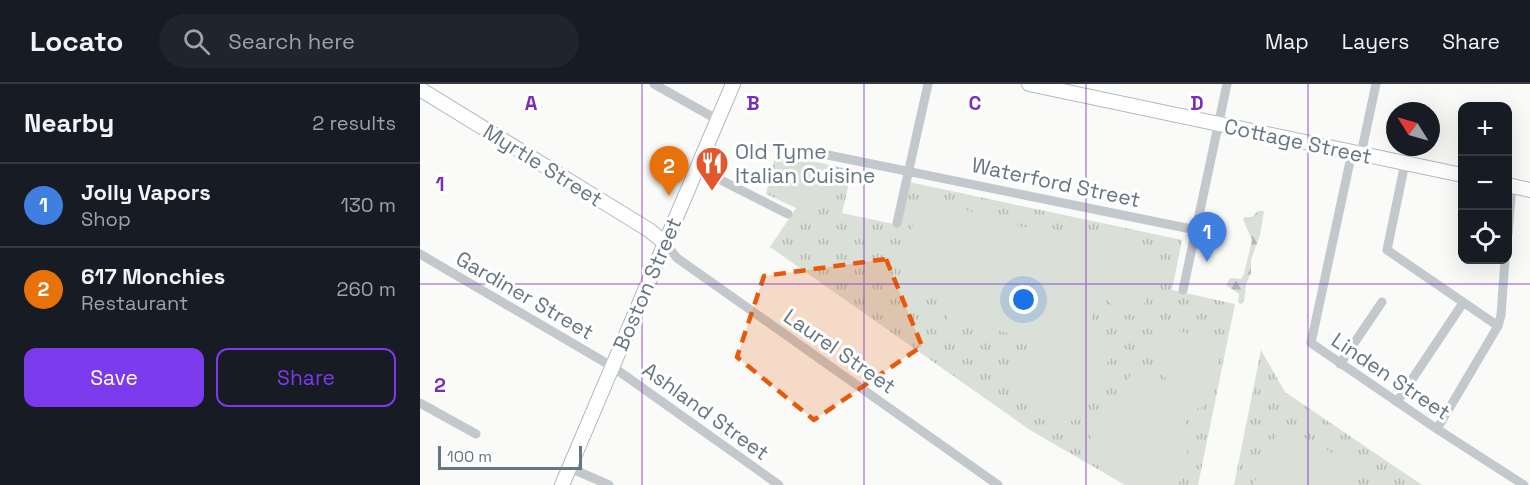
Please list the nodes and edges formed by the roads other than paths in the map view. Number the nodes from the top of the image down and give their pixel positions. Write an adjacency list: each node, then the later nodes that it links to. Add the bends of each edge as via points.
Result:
1 (654, 84): 8 (street)
2 (733, 84): 8 (main road, Boston Street)
3 (928, 84): 14 (street)
4 (1029, 84): 9 (main road, Cottage Street)
5 (1227, 84): 9 (street)
6 (1376, 84): 11 (street)
7 (420, 89): 21 (main road, Myrtle Street)
8 (718, 120): 13 (main road, Boston Street)
9 (1219, 124): 11 (main road, Cottage Street); 20 (street)
10 (813, 152): 14 (street, Waterford Street)
11 (1357, 153): 12 (main road, Cottage Street); 28 (street, Linden Street, via 1311,340)
12 (1405, 163): 15 (main road, Cottage Street); 26 (street, via 1387,250)
13 (697, 168): 18 (street); 21 (main road, Boston Street)
14 (908, 172): 19 (street); 20 (street, Waterford Street)
15 (1458, 174)
16 (1512, 186): 17 (main road)
17 (1530, 190)
18 (788, 214)
19 (897, 223)
20 (1196, 230): 24 (street)
21 (665, 243): 29 (main road, Boston Street); 38 (street, Laurel Street, via 677,258)
22 (420, 254): 29 (street, Gardiner Street)
23 (1505, 264): 27 (street)
24 (1183, 290)
25 (1382, 302): 28 (street)
26 (1463, 303): 27 (street); 30 (street)
27 (1498, 326): 32 (street)
28 (1340, 364): 30 (street, Linden Street)
29 (613, 367): 34 (main road, Boston Street); 37 (street, Ashland Street)
30 (1397, 402): 32 (street, Linden Street)
31 (420, 403): 33 (street)
32 (1437, 429): 39 (street, Linden Street)
33 (476, 434)
34 (570, 468): 35 (main road, Boston Street); 36 (street)
35 (562, 485)
36 (609, 485)
37 (779, 485)
38 (998, 485)
39 (1524, 485)

